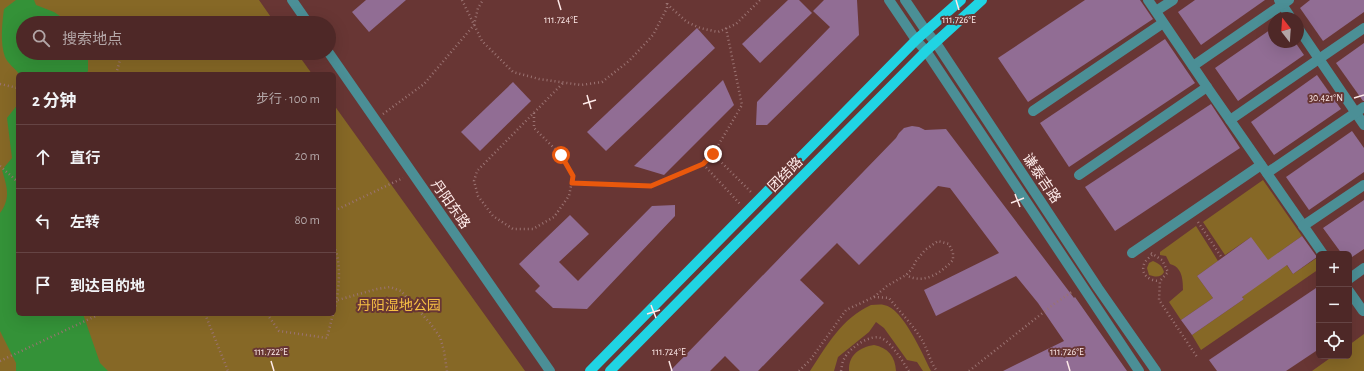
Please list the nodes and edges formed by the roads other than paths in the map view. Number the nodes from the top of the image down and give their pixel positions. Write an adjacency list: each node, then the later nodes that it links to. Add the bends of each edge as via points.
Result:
1 (292, 0): 11 (street)
2 (889, 0): 16 (street, 谦泰吉路)
3 (906, 0): 14 (street, 谦泰吉路)
4 (961, 0): 14 (main road, 团结路)
5 (982, 0): 17 (main road, 团结路)
6 (1148, 0): 9 (street)
7 (1173, 0): 9 (street)
8 (1283, 1): 10 (street); 21 (street)
9 (1156, 12): 12 (street)
10 (1288, 12)
11 (303, 16)
12 (1164, 23): 21 (street); 24 (street)
13 (1364, 28): 19 (street)
14 (926, 31): 16 (main road, 团结路); 17 (street, 谦泰吉路)
15 (1304, 37): 19 (street)
16 (916, 40): 18 (street, 谦泰吉路); 38 (main road, 团结路)
17 (936, 43): 18 (main road, 团结路); 41 (street, 谦泰吉路)
18 (926, 52): 39 (main road, 团结路); 40 (street, 谦泰吉路)
19 (1318, 58): 23 (street); 25 (street)
20 (334, 60): 37 (street, 丹阳东路)
21 (1193, 66): 22 (street)
22 (1207, 87): 25 (street); 28 (street)
23 (1360, 109): 26 (street); 27 (street)
24 (1033, 111)
25 (1230, 120): 27 (street)
26 (1364, 125)
27 (1264, 169): 30 (street); 32 (street, via 1192,212)
28 (1079, 174)
29 (1364, 186): 30 (street)
30 (1303, 226): 31 (street)
31 (1321, 251)
32 (1132, 254)
33 (1364, 268): 34 (street)
34 (1352, 277)
35 (1352, 295): 36 (street)
36 (1363, 311)
37 (550, 371)
38 (590, 371)
39 (610, 371)
40 (1139, 371)
41 (1156, 371)

